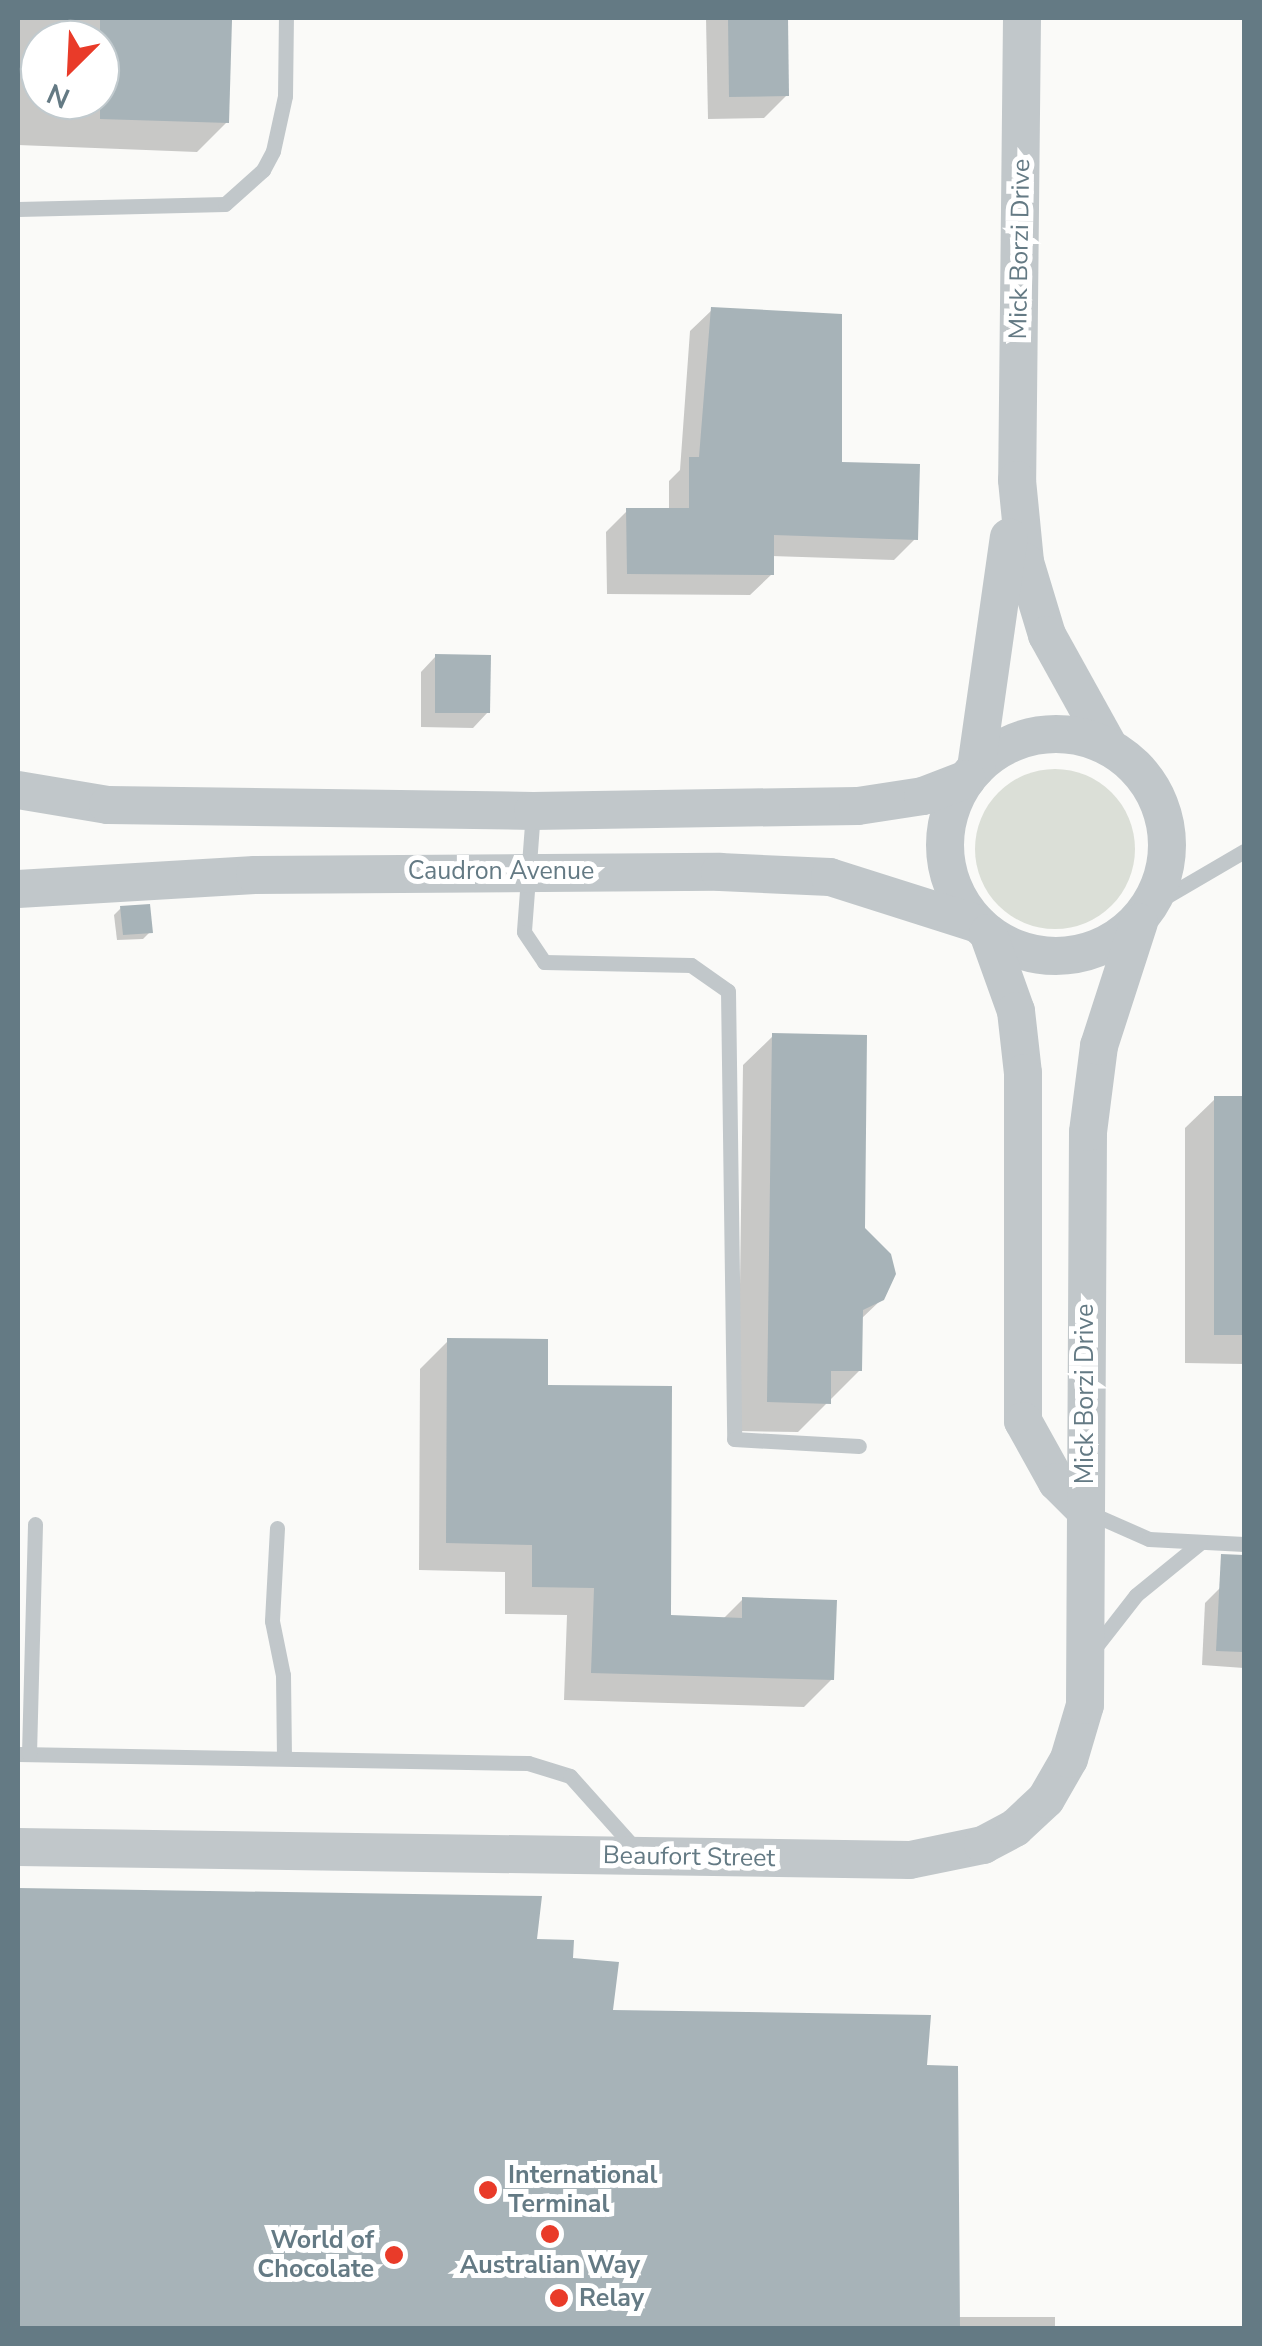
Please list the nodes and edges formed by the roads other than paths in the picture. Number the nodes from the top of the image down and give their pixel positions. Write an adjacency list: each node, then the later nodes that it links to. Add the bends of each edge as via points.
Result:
1 (286, 18): 3 (lane, via 285,96 273,151 263,170 225,204)
2 (1022, 18): 4 (street, Mick Borzi Drive)
3 (18, 209)
4 (1017, 480): 5 (street, Mick Borzi Drive, via 1036,608 1068,682); 6 (street, Mick Borzi Drive)
5 (1109, 747): 6 (street, via 1074,736 1038,736 1004,747); 12 (street, via 1143,778 1164,818 1168,848)
6 (971, 774): 8 (street, via 923,796 858,806); 13 (street, via 946,827 945,853 961,904)
7 (18, 790): 8 (street, via 108,806)
8 (533, 811): 10 (lane)
9 (1244, 851): 12 (lane)
10 (528, 870): 11 (street, Caudron Avenue); 13 (street, Caudron Avenue, via 830,877); 14 (lane, via 524,932 544,962 691,966 728,991 734,1439)
11 (18, 889)
12 (1144, 914): 13 (street, via 1083,953 1050,956); 15 (street, Mick Borzi Drive, via 1099,1046 1088,1132)
13 (983, 928): 15 (street, Mick Borzi Drive, via 1016,1012 1023,1073 1023,1421 1057,1482)
14 (859, 1446)
15 (1085, 1510): 18 (lane, via 1149,1540); 20 (street, Beaufort Street)
16 (35, 1524): 21 (lane)
17 (277, 1528): 22 (lane, via 272,1620 283,1676)
18 (1200, 1543): 19 (lane); 20 (lane, via 1136,1595)
19 (1244, 1544)
20 (1087, 1659): 24 (street, Beaufort Street, via 1085,1704 1061,1772 1046,1799 984,1845 910,1860)
21 (23, 1754): 22 (lane)
22 (284, 1754): 24 (lane, via 528,1764 570,1776)
23 (18, 1847): 24 (street, Beaufort Street)
24 (642, 1856)

